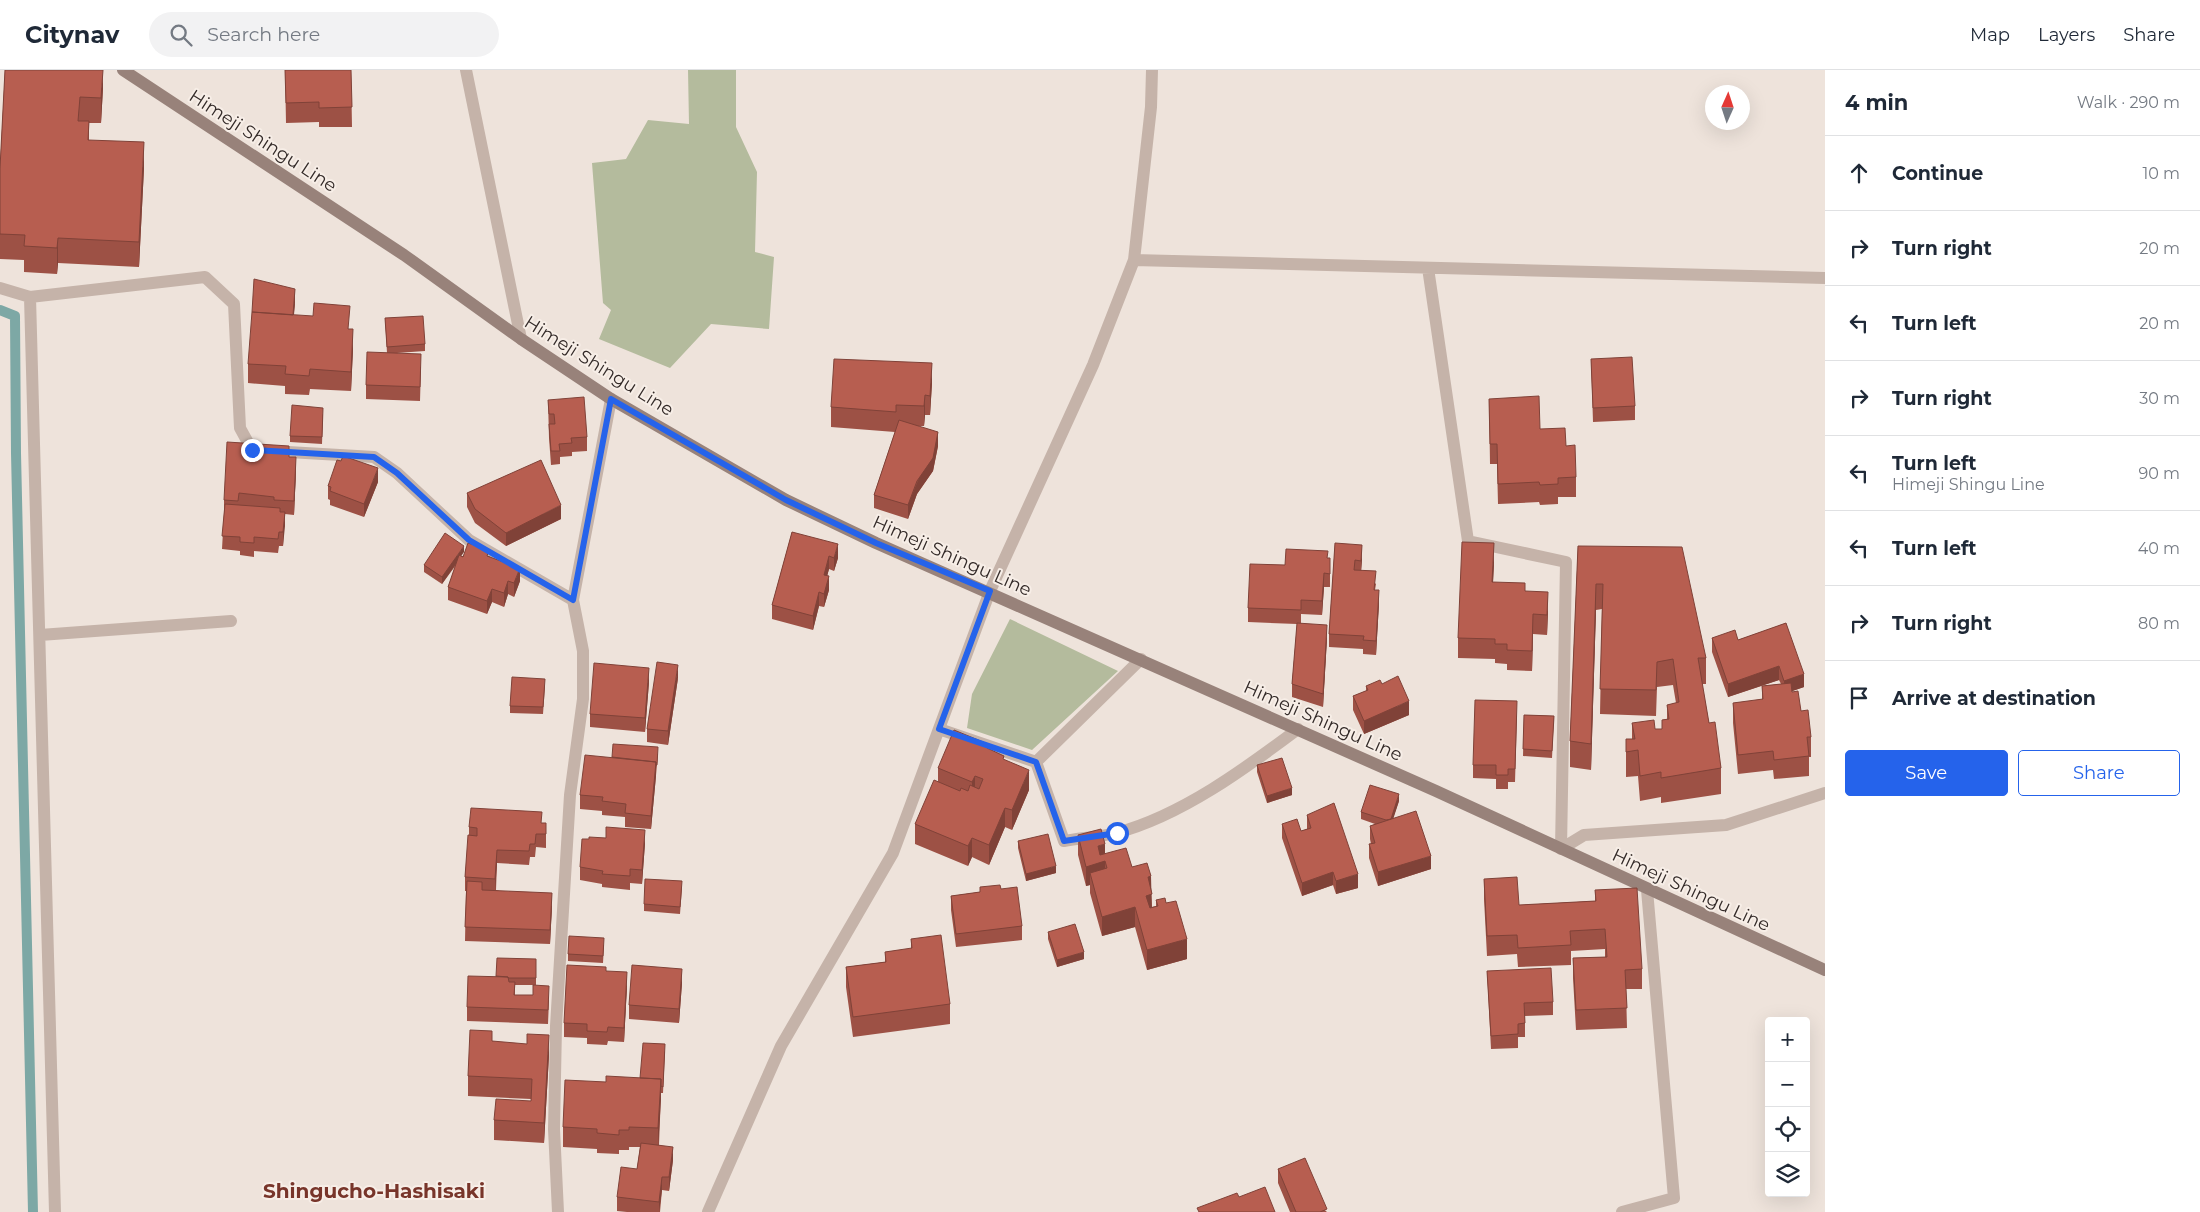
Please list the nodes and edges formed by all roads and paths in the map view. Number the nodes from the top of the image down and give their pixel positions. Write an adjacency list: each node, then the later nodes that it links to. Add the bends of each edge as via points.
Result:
1 (123, 70): 9 (main road, Himeji Shingu Line, via 404,255)
2 (466, 70): 9 (street)
3 (1152, 70): 4 (street)
4 (1134, 260): 5 (street); 11 (street, via 1093,365)
5 (1428, 268): 6 (street); 20 (street, via 1468,541 1566,562)
6 (1825, 278)
7 (0, 288): 8 (street)
8 (30, 297): 12 (street, via 205,277 234,304 240,428 252,450 374,457 397,473 469,540); 14 (street)
9 (521, 339): 10 (main road, Himeji Shingu Line)
10 (611, 399): 11 (main road, Himeji Shingu Line, via 786,500 876,543); 12 (street)
11 (990, 591): 15 (main road, Himeji Shingu Line); 16 (street)
12 (573, 600): 24 (street, via 583,651 584,699 570,794 556,1026 554,1129)
13 (231, 621): 14 (street)
14 (40, 635): 23 (street)
15 (1141, 659): 17 (main road, Himeji Shingu Line); 18 (street)
16 (939, 729): 18 (street); 25 (street, via 893,853 781,1046)
17 (1298, 729): 18 (street, via 1236,775 1164,814 1117,833 1064,841); 20 (main road, Himeji Shingu Line)
18 (1036, 762)
19 (1825, 793): 20 (street, via 1726,825 1584,835)
20 (1561, 848): 21 (main road, Himeji Shingu Line)
21 (1647, 890): 22 (main road, Himeji Shingu Line); 26 (street, via 1674,1198)
22 (1825, 970)
23 (54, 1212)
24 (558, 1212)
25 (708, 1212)
26 (1622, 1212)

